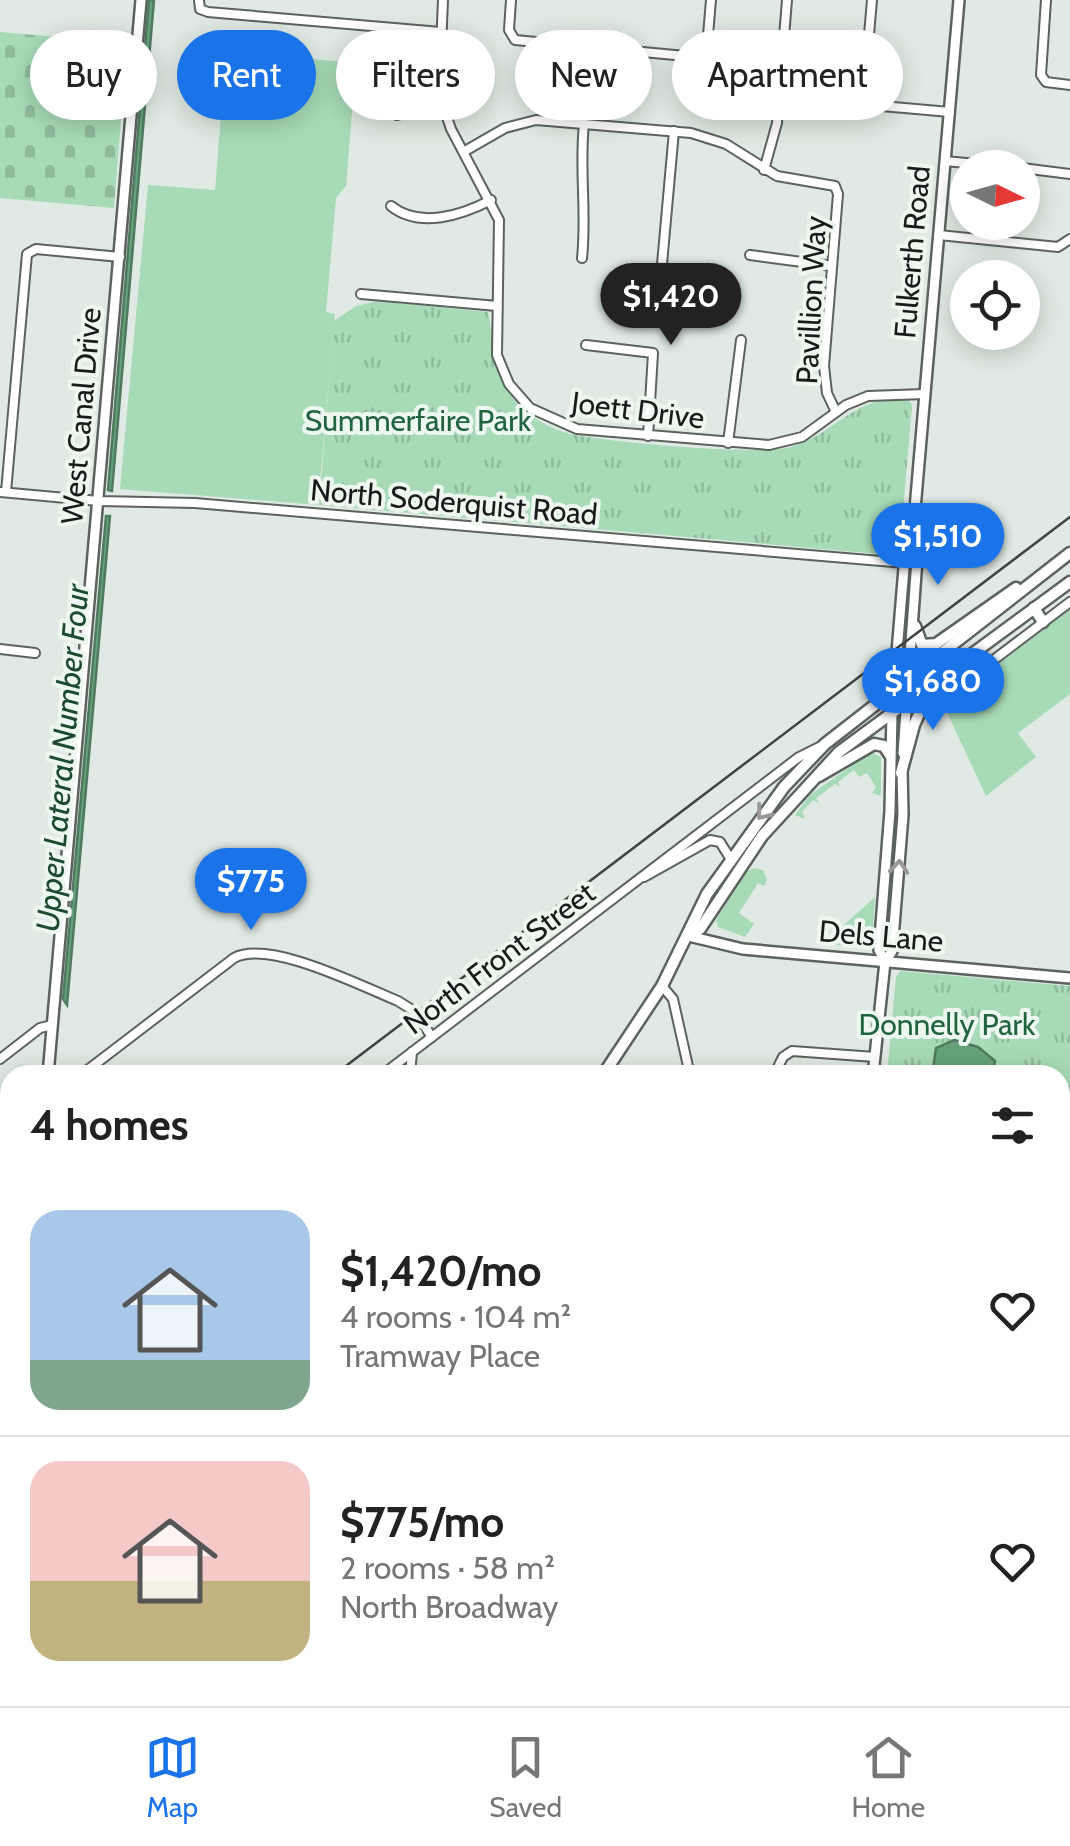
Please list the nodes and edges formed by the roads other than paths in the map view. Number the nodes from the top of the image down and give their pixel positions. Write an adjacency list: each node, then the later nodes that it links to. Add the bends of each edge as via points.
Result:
1 (142, 0): 32 (street, West Canal Drive)
2 (443, 0): 11 (street, Joett Drive)
3 (511, 0): 4 (street, via 515,40 696,56 707,48)
4 (711, 0)
5 (787, 0): 12 (street)
6 (872, 0): 13 (street)
7 (959, 0): 16 (street, Fulkerth Road)
8 (1046, 0): 14 (street, via 1043,79)
9 (200, 4): 10 (street)
10 (423, 30)
11 (440, 30)
12 (785, 30)
13 (869, 30)
14 (1070, 85)
15 (903, 108): 16 (street)
16 (950, 112): 22 (street, Fulkerth Road)
17 (449, 120): 21 (street, Joett Drive)
18 (775, 120): 24 (street)
19 (584, 124): 20 (street); 21 (street, via 519,123); 33 (street)
20 (674, 131): 24 (street, via 721,141); 34 (street)
21 (464, 151): 27 (street, Joett Drive)
22 (945, 161): 23 (street); 29 (street, Fulkerth Road)
23 (950, 161)
24 (764, 170): 35 (street, Pavillion Way, via 838,188)
25 (1040, 170): 26 (street)
26 (1070, 174)
27 (491, 200): 28 (street, via 427,218); 37 (street, Joett Drive, via 502,238)
28 (392, 206)
29 (939, 235): 30 (street, via 1058,247); 40 (street, Fulkerth Road)
30 (1068, 242)
31 (750, 255): 35 (street)
32 (120, 257): 44 (street, via 36,249 27,254); 45 (street, West Canal Drive)
33 (582, 258)
34 (662, 264)
35 (832, 266): 41 (street, Pavillion Way, via 824,366)
36 (361, 294): 37 (street)
37 (498, 306): 42 (street, Joett Drive, via 499,361 530,408 570,428)
38 (741, 340): 43 (street)
39 (586, 345): 42 (street, via 652,353)
40 (925, 394): 41 (street, Joett Drive, via 875,394); 46 (street, Fulkerth Road)
41 (836, 412): 43 (street, Joett Drive, via 792,441)
42 (648, 436): 43 (street, Joett Drive)
43 (728, 442)
44 (3, 492): 45 (street, North Soderquist Road)
45 (99, 501): 48 (street, North Soderquist Road, via 195,503); 73 (street, West Canal Drive)
46 (915, 509): 48 (street, Fulkerth Road); 54 (street, Fulkerth Road)
47 (1070, 552): 49 (main road)
48 (905, 563): 59 (street, Fulkerth Road)
49 (1035, 579): 54 (main road, via 936,644 922,645); 57 (main road)
50 (1070, 582): 52 (main road)
51 (1070, 602): 53 (street)
52 (1034, 608): 53 (main road); 58 (main road)
53 (1044, 622): 61 (street)
54 (915, 626): 57 (street, Fulkerth Road)
55 (0, 649): 56 (street)
56 (35, 652)
57 (910, 675): 59 (main road); 60 (street, Fulkerth Road)
58 (934, 682): 60 (main road); 65 (main road)
59 (894, 688): 62 (street, Fulkerth Road); 63 (main road)
60 (908, 700): 62 (main road); 65 (street, Fulkerth Road)
61 (938, 702)
62 (892, 712): 64 (street, Fulkerth Road); 66 (main road)
63 (825, 744): 67 (main road, one-way to 67); 68 (street, North Front Street)
64 (890, 755): 66 (main road, via 874,744); 70 (street, Fulkerth Road, via 880,950)
65 (901, 773): 70 (street, Fulkerth Road, one-way to 65, via 892,950)
66 (818, 776): 69 (main road, via 762,836)
67 (730, 858): 68 (street, North Front Street, via 720,842 710,840); 69 (main road, via 689,924)
68 (644, 877): 74 (street, North Front Street)
69 (690, 936): 70 (street, Dels Lane, via 743,949); 72 (main road)
70 (885, 962): 71 (street, Dels Lane); 76 (street)
71 (1070, 978)
72 (662, 986): 82 (main road); 83 (street, via 673,999)
73 (52, 1026): 77 (street); 78 (street, West Canal Drive)
74 (432, 1037): 75 (street, North Front Street); 79 (street, via 398,1001 275,955 250,952)
75 (412, 1052): 80 (street, North Front Street); 81 (street)
76 (875, 1057): 84 (street, via 792,1051); 85 (street)
77 (0, 1059)
78 (49, 1065)
79 (93, 1065)
80 (395, 1065)
81 (411, 1065)
82 (611, 1065)
83 (688, 1065)
84 (779, 1065)
85 (874, 1065)

